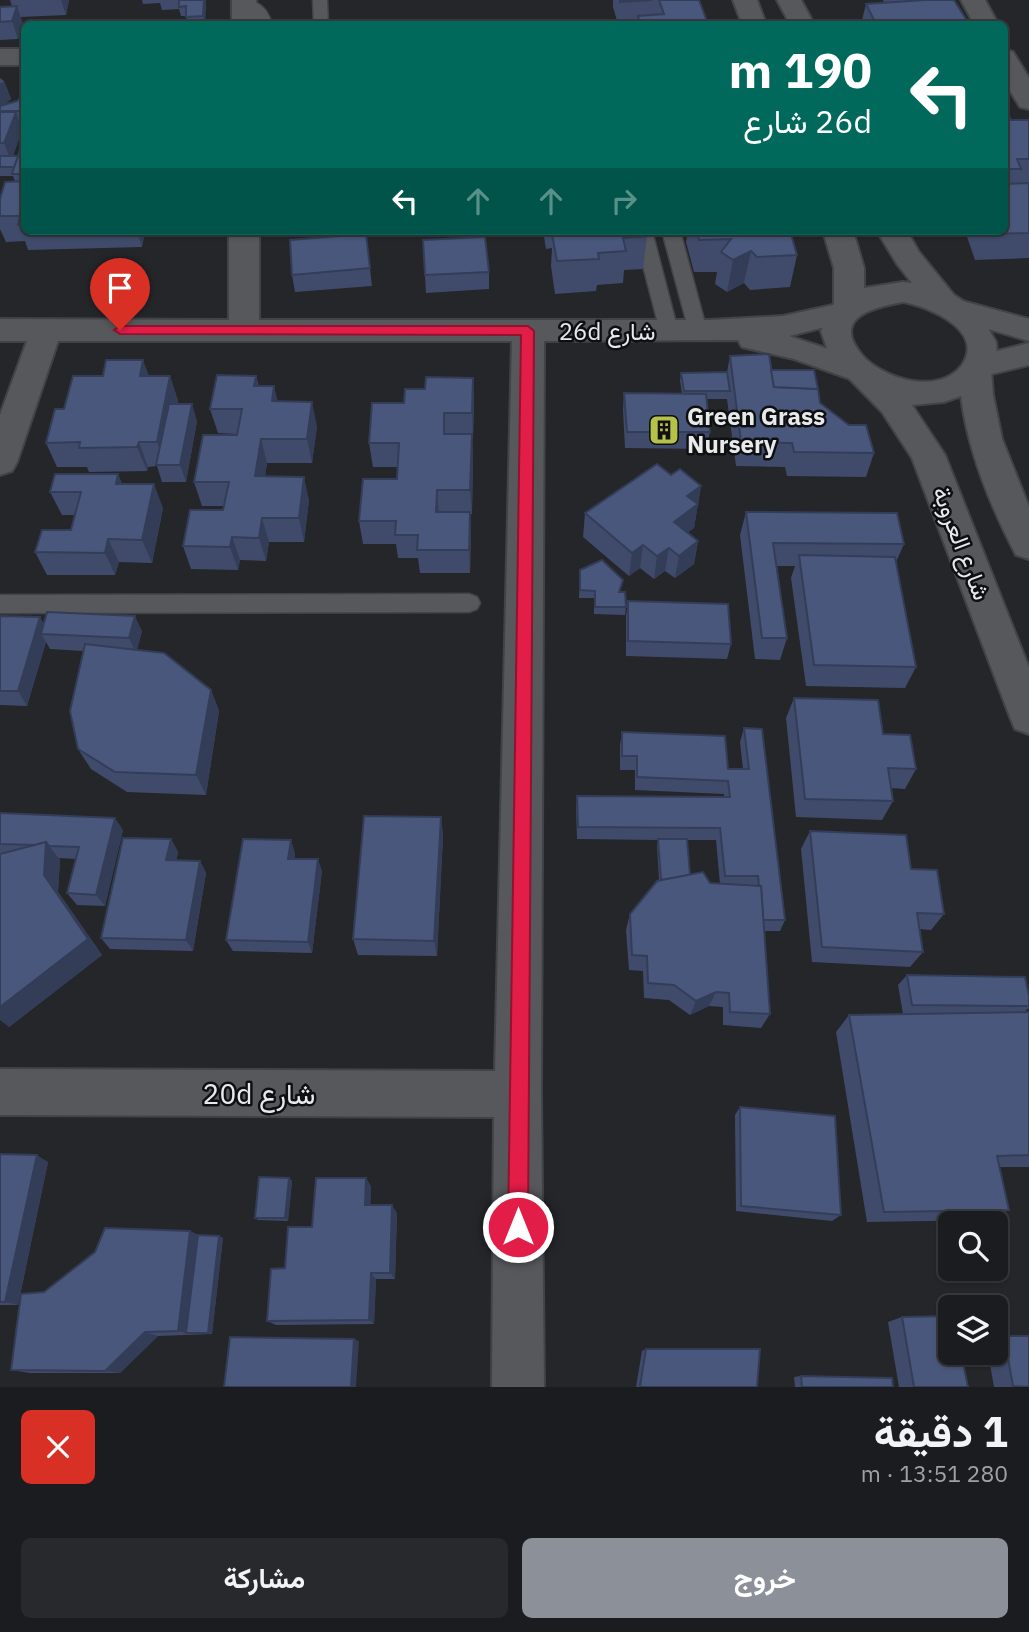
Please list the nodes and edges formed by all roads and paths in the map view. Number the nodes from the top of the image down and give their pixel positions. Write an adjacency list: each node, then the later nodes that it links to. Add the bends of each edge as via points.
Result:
1 (244, 0): 6 (street); 7 (lane, via 260,11)
2 (320, 0): 8 (lane)
3 (745, 0): 9 (street)
4 (789, 0): 10 (street)
5 (973, 0): 11 (street)
6 (244, 21)
7 (264, 21)
8 (321, 21)
9 (753, 21)
10 (800, 21)
11 (984, 21)
12 (0, 57): 13 (street)
13 (21, 57)
14 (1008, 64): 15 (street)
15 (1029, 101)
16 (1008, 110): 17 (street)
17 (1029, 110)
18 (244, 235): 28 (street)
19 (645, 235): 30 (lane)
20 (672, 235): 30 (lane)
21 (839, 235): 24 (street, via 849,268)
22 (894, 235): 23 (street, via 906,257)
23 (949, 306): 24 (street, via 924,296 882,293); 27 (street); 32 (street, via 980,336 983,357)
24 (846, 309): 30 (street, 26d شارع, via 797,326); 33 (street, via 835,326 836,341 843,356)
25 (0, 330): 26 (street, 26d شارع)
26 (46, 330): 28 (street, 26d شارع); 34 (street)
27 (1029, 330)
28 (244, 331): 29 (street, 26d شارع)
29 (528, 331): 30 (street, 26d شارع); 40 (street)
30 (692, 331): 33 (street, 26d شارع, via 801,350)
31 (1029, 354): 32 (street)
32 (977, 369): 33 (street, via 962,383 920,393); 35 (street, via 978,419)
33 (864, 376): 38 (street, شارع العروبة, via 894,404 929,455)
34 (0, 462)
35 (1029, 545)
36 (469, 603): 37 (lane)
37 (0, 604)
38 (1029, 717)
39 (0, 1092): 40 (street, 20d شارع)
40 (517, 1094): 41 (street)
41 (518, 1387)

